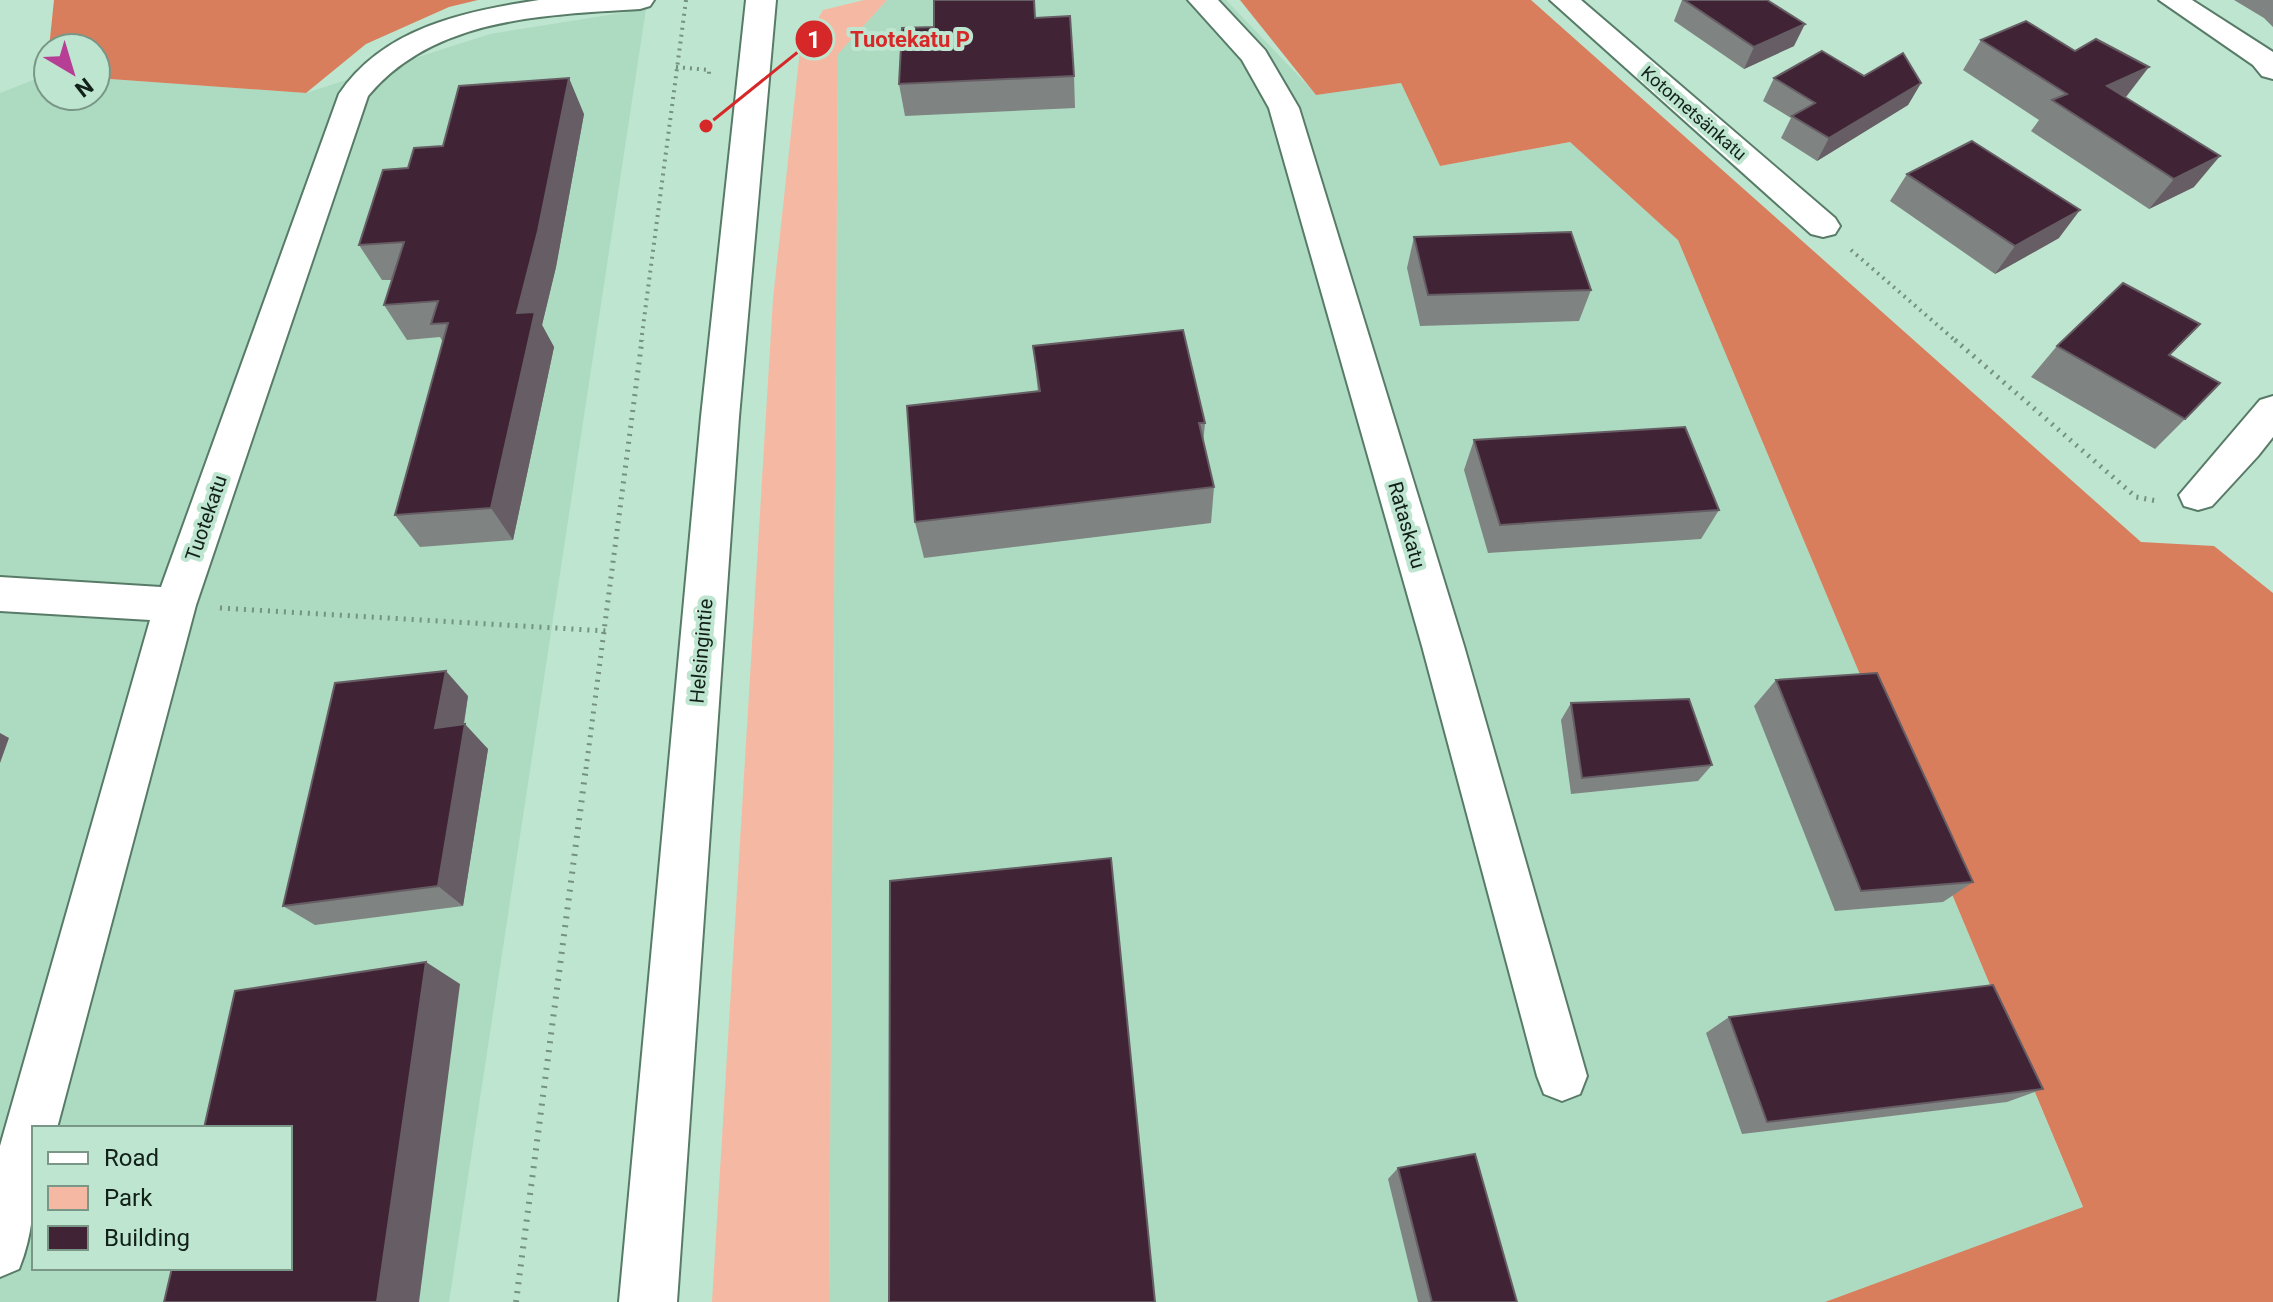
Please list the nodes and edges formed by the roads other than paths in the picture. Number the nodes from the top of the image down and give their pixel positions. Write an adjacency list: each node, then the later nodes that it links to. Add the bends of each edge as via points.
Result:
1 (640, 0): 11 (street, Tuotekatu, via 534,8 438,33 386,60 354,94)
2 (761, 0): 14 (main road, Helsingintie, via 719,432)
3 (1202, 0): 12 (street, Rataskatu, via 1255,56 1284,108 1443,646)
4 (1564, 0): 7 (street, Kotometsänkatu)
5 (2173, 0): 6 (street)
6 (2273, 70)
7 (1823, 226)
8 (2273, 410): 9 (street)
9 (2198, 495)
10 (0, 594): 11 (street)
11 (175, 605): 13 (street, Tuotekatu, via 56,1027)
12 (1562, 1076)
13 (0, 1250)
14 (648, 1302)

